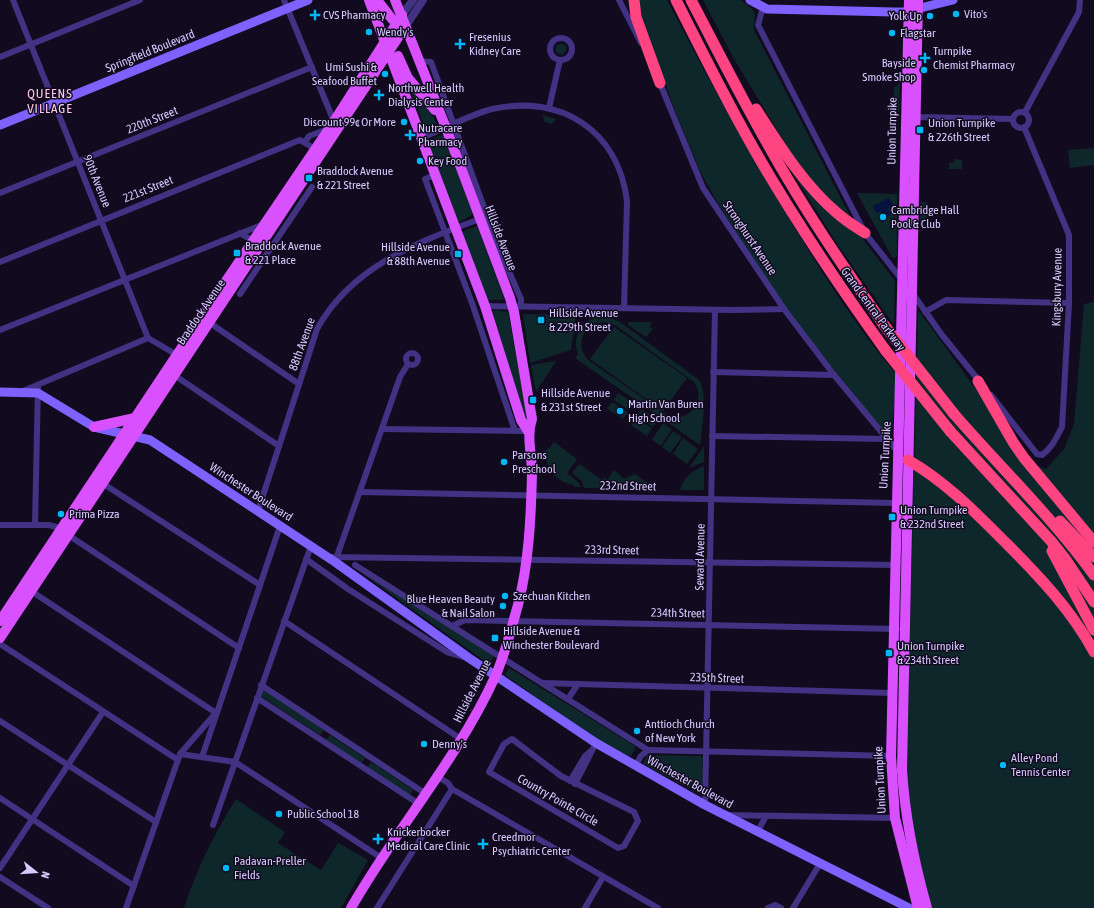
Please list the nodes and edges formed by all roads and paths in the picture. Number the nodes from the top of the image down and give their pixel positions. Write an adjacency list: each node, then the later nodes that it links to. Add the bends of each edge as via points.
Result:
1 (13, 0): 21 (street, 90th Avenue)
2 (140, 0): 21 (street)
3 (308, 0): 17 (main road, Springfield Boulevard)
4 (369, 0): 22 (main road, Hillside Avenue)
5 (377, 0): 20 (main road, via 382,8)
6 (395, 0): 20 (main road, Hillside Avenue)
7 (412, 0): 20 (street, Braddock Avenue)
8 (423, 0): 20 (street, Braddock Avenue)
9 (619, 0): 27 (street, Stronghurst Avenue)
10 (634, 0): 27 (highway, via 636,17)
11 (676, 0): 100 (highway, Grand Central Parkway, bridge, via 726,98 770,176 824,263 886,351 950,431)
12 (692, 0): 51 (highway, via 756,109 800,175 838,214); 97 (highway, Grand Central Parkway, bridge, via 786,176 884,325 954,414 1016,482)
13 (750, 0): 19 (main road)
14 (909, 0): 18 (main road, Union Turnpike)
15 (953, 0): 18 (main road)
16 (1080, 0): 30 (street, via 1079,12)
17 (286, 4): 26 (street); 28 (main road, Springfield Boulevard)
18 (914, 6): 19 (main road, via 894,12); 32 (main road, Union Turnpike)
19 (763, 7): 51 (street, via 758,25)
20 (401, 22): 22 (main road, Braddock Avenue); 25 (main road, Hillside Avenue)
21 (30, 45): 23 (street); 28 (street, 90th Avenue)
22 (389, 46): 31 (main road, via 408,78); 35 (main road, Braddock Avenue); 38 (main road, Hillside Avenue)
23 (0, 57)
24 (560, 60): 29 (street)
25 (419, 61): 31 (main road, Hillside Avenue); 36 (street, Hillside Avenue, via 430,62)
26 (312, 67): 35 (street); 41 (street, 220th Street)
27 (660, 82): 62 (street, Stronghurst Avenue, via 704,188)
28 (53, 104): 34 (main road, Springfield Boulevard); 41 (street, 90th Avenue)
29 (549, 108): 36 (street, via 530,106 490,110); 61 (street, via 579,120 599,136 611,151 622,175 627,201)
30 (1025, 112): 33 (street, via 1018,112); 37 (street, via 1029,120)
31 (441, 116): 36 (main road, Hillside Avenue)
32 (910, 117): 33 (street); 55 (main road, Union Turnpike); 57 (main road, Union Turnpike)
33 (1012, 119): 37 (street, via 1016,127)
34 (0, 125)
35 (334, 126): 39 (street, 221st Street, via 309,136); 40 (main road, Braddock Avenue); 56 (main road, Braddock Avenue)
36 (450, 126): 38 (street); 45 (main road, Hillside Avenue); 59 (street, Hillside Avenue, via 521,299)
37 (1024, 127): 58 (street, Kingsbury Avenue, via 1069,235)
38 (421, 138): 42 (main road, Hillside Avenue)
39 (305, 142): 40 (street); 46 (street, 221st Street, via 300,140)
40 (315, 149): 47 (main road, Braddock Avenue)
41 (77, 162): 44 (street, 220th Street); 46 (street, 90th Avenue)
42 (435, 175): 48 (main road, Hillside Avenue); 50 (street, via 425,179)
43 (312, 187): 56 (street, Braddock Avenue)
44 (0, 193)
45 (480, 219): 48 (street, 88th Avenue); 59 (main road, Hillside Avenue)
46 (101, 220): 53 (street, 221st Street); 54 (street, 90th Avenue)
47 (265, 223): 49 (street); 52 (main road, Braddock Avenue)
48 (456, 228): 50 (street, 88th Avenue); 60 (main road, Hillside Avenue)
49 (240, 233): 52 (street); 54 (street)
50 (444, 233): 74 (street, 88th Avenue, via 391,256 360,278 332,304 317,329); 80 (street, via 472,303)
51 (865, 233): 55 (street)
52 (253, 241): 56 (main road, Braddock Avenue)
53 (0, 262)
54 (125, 279): 66 (street); 67 (street, 90th Avenue)
55 (902, 280): 57 (street); 86 (main road, Union Turnpike)
56 (232, 289): 65 (main road, Braddock Avenue); 68 (main road, Braddock Avenue)
57 (912, 293): 64 (street); 87 (main road, Union Turnpike)
58 (1069, 303): 64 (street, via 946,300); 73 (street, Kingsbury Avenue, via 1062,427 1046,452 1042,455 1036,454)
59 (516, 305): 60 (street); 61 (street); 81 (main road, Hillside Avenue, via 532,419)
60 (485, 306): 81 (main road, Hillside Avenue, via 521,420)
61 (624, 308): 63 (street)
62 (784, 309): 63 (street); 72 (street, Stronghurst Avenue)
63 (715, 310): 70 (street, Seward Avenue)
64 (925, 312): 73 (street)
65 (210, 323): 71 (main road, Braddock Avenue); 74 (street)
66 (0, 330)
67 (148, 338): 68 (street); 75 (street)
68 (177, 355): 77 (main road, Braddock Avenue)
69 (408, 364): 79 (street, via 400,377)
70 (714, 372): 72 (street); 83 (street, Seward Avenue)
71 (174, 375): 82 (main road, Braddock Avenue); 85 (street)
72 (834, 375): 84 (street, Stronghurst Avenue)
73 (978, 381): 97 (highway, via 1013,442 1049,489)
74 (299, 384): 85 (street, 88th Avenue)
75 (38, 389): 76 (main road, Winchester Boulevard, via 21,392); 78 (main road, Winchester Boulevard); 95 (street)
76 (1, 390)
77 (135, 418): 78 (main road); 82 (main road, Braddock Avenue)
78 (94, 426): 82 (main road, Winchester Boulevard)
79 (382, 429): 80 (street); 89 (street)
80 (515, 431): 81 (street)
81 (528, 431): 90 (main road, Hillside Avenue)
82 (129, 435): 88 (main road, Braddock Avenue); 93 (main road, Winchester Boulevard, via 150,440); 98 (main road, Braddock Avenue)
83 (712, 436): 84 (street); 91 (street, Seward Avenue)
84 (886, 439): 86 (street, Stronghurst Avenue)
85 (279, 446): 93 (street, 88th Avenue)
86 (898, 451): 87 (street, Stronghurst Avenue); 92 (main road, Union Turnpike)
87 (908, 460): 120 (main road, Union Turnpike); 125 (highway, via 963,499 1022,559 1066,609)
88 (102, 483): 98 (main road, Braddock Avenue); 111 (street)
89 (360, 492): 90 (street, 232nd Street); 104 (street)
90 (531, 495): 91 (street, 232nd Street); 106 (main road, Hillside Avenue)
91 (712, 499): 92 (street, 232nd Street); 107 (street, Seward Avenue)
92 (896, 503): 108 (main road, Union Turnpike)
93 (258, 511): 96 (main road, Winchester Boulevard)
94 (0, 525): 95 (street)
95 (35, 525): 98 (street, via 49,525)
96 (280, 526): 101 (main road, Winchester Boulevard); 111 (street)
97 (1069, 528): 99 (highway); 103 (highway); 110 (highway, Grand Central Parkway)
98 (64, 533): 112 (main road, Braddock Avenue); 114 (main road, Braddock Avenue); 124 (street)
99 (1094, 542)
100 (1049, 543): 113 (highway, via 1066,560); 121 (highway)
101 (311, 546): 104 (main road, Winchester Boulevard); 105 (street)
102 (360, 557): 104 (street, 233rd Street); 106 (street, 233rd Street); 109 (street)
103 (1094, 557)
104 (333, 558): 109 (main road, Winchester Boulevard)
105 (306, 559): 115 (street); 126 (street, Winchester Boulevard, via 348,590 447,652)
106 (526, 560): 107 (street, 233rd Street); 116 (main road, Hillside Avenue)
107 (711, 563): 108 (street, 233rd Street); 117 (street, Seward Avenue)
108 (895, 566): 119 (main road, Union Turnpike)
109 (353, 568): 118 (street, Winchester Boulevard); 126 (main road, Winchester Boulevard)
110 (1094, 575)
111 (260, 585): 124 (street)
112 (31, 591): 122 (main road, Braddock Avenue); 137 (street)
113 (1094, 602)
114 (0, 621)
115 (284, 621): 131 (street); 140 (street)
116 (513, 621): 117 (street, 234th Street); 118 (street, 234th Street, via 465,620); 127 (main road, Hillside Avenue)
117 (710, 625): 119 (street, 234th Street); 132 (street, Seward Avenue)
118 (452, 626): 127 (street, Winchester Boulevard)
119 (894, 629): 120 (street, 234th Street); 133 (main road, Union Turnpike)
120 (905, 629): 184 (main road, Union Turnpike, via 902,770 904,797 911,847)
121 (1094, 630)
122 (0, 638)
123 (0, 644): 136 (street)
124 (239, 648): 137 (street)
125 (1094, 652)
126 (469, 658): 128 (main road, Winchester Boulevard)
127 (503, 658): 128 (main road, Hillside Avenue); 129 (street, Winchester Boulevard)
128 (495, 677): 140 (main road, Hillside Avenue); 142 (main road, Winchester Boulevard)
129 (542, 682): 130 (street, 235th Street); 135 (street, Winchester Boulevard)
130 (578, 684): 132 (street, 235th Street); 135 (street)
131 (261, 685): 134 (street); 139 (street)
132 (709, 689): 133 (street, 235th Street); 144 (street, Seward Avenue)
133 (892, 693): 145 (main road, Union Turnpike)
134 (257, 698): 141 (street); 149 (street)
135 (568, 699): 143 (street, Winchester Boulevard)
136 (103, 712): 146 (street); 150 (street)
137 (216, 712): 146 (street); 147 (street)
138 (0, 721): 150 (street)
139 (328, 729): 141 (street); 148 (street)
140 (461, 739): 153 (main road, Hillside Avenue)
141 (320, 740): 152 (street)
142 (594, 747): 151 (main road, Winchester Boulevard); 154 (street, Country Pointe Circle, via 585,756)
143 (648, 750): 144 (street); 151 (street)
144 (707, 752): 145 (street); 159 (street, Seward Avenue)
145 (891, 756): 162 (main road, Union Turnpike)
146 (179, 757): 147 (street); 164 (street)
147 (202, 757): 149 (street)
148 (370, 757): 152 (street); 156 (street)
149 (235, 762): 165 (street); 167 (street)
150 (68, 764): 163 (street); 164 (street)
151 (635, 766): 159 (main road, Winchester Boulevard)
152 (363, 768): 158 (street)
153 (438, 777): 155 (street); 156 (main road, Hillside Avenue)
154 (572, 782): 154 (street, Country Pointe Circle, via 634,812 638,821 624,846 618,848 488,772 504,744 512,739)
155 (452, 789): 171 (street); 176 (street)
156 (426, 794): 158 (main road, Hillside Avenue)
157 (0, 798): 163 (street)
158 (419, 804): 167 (main road, Hillside Avenue)
159 (705, 805): 160 (main road, Winchester Boulevard)
160 (724, 815): 161 (street); 166 (main road, Winchester Boulevard)
161 (766, 816): 162 (street); 166 (street)
162 (895, 818): 183 (main road, Union Turnpike)
163 (32, 819): 169 (street); 172 (street)
164 (156, 822): 172 (street)
165 (213, 825)
166 (758, 831): 168 (main road, Winchester Boulevard)
167 (382, 859): 175 (main road, Hillside Avenue)
168 (821, 862): 181 (street); 182 (main road, Winchester Boulevard)
169 (0, 868)
170 (0, 876): 173 (street)
171 (603, 877): 177 (street); 178 (street)
172 (134, 886): 174 (street)
173 (48, 908)
174 (126, 908)
175 (351, 908)
176 (377, 908)
177 (585, 908)
178 (658, 908)
179 (768, 908): 180 (street, via 775,905)
180 (781, 908)
181 (794, 908)
182 (909, 908)
183 (918, 908)
184 (927, 908)

